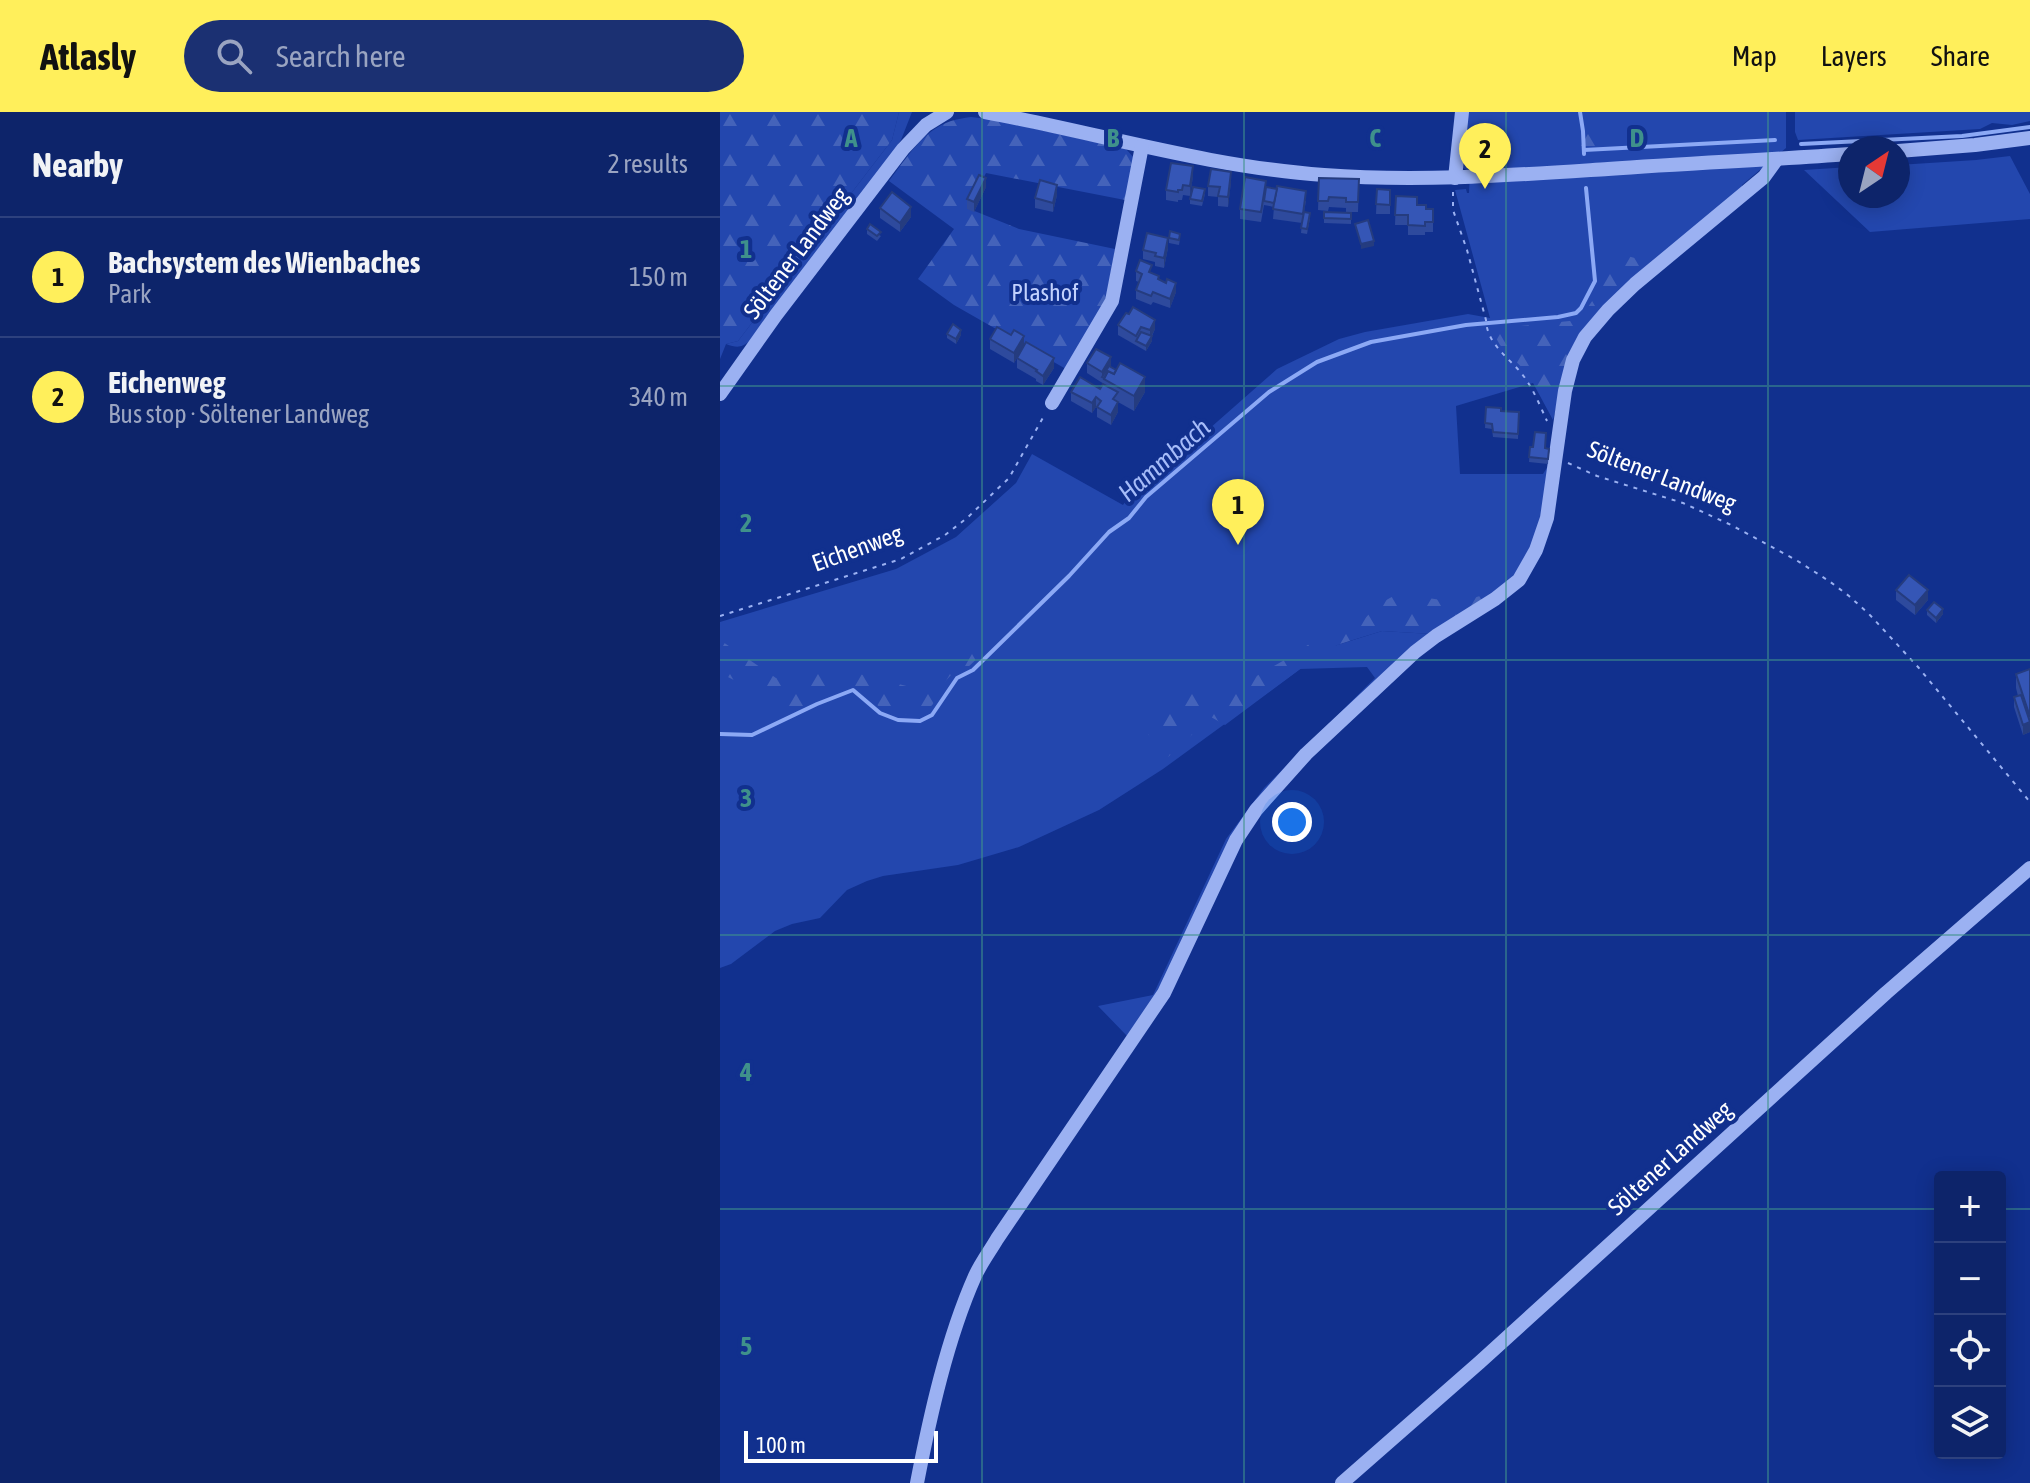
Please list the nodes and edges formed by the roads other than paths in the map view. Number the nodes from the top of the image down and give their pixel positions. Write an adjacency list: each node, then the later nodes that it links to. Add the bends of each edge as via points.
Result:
1 (947, 112): 10 (street, Söltener Landweg, via 903,149)
2 (985, 112): 5 (street)
3 (1462, 112): 9 (street)
4 (2030, 138): 6 (street)
5 (1142, 146): 9 (street, via 1278,171); 11 (street, via 1112,301)
6 (1910, 150)
7 (1838, 155): 8 (street)
8 (1777, 159): 9 (street); 13 (street, Söltener Landweg, via 1764,177 1635,284 1585,337 1565,391 1544,530 1519,580 1397,669 1306,754 1236,840 1164,993 976,1274 954,1333)
9 (1454, 183)
10 (720, 394)
11 (1052, 403)
12 (2030, 868): 14 (street, Söltener Landweg)
13 (917, 1483)
14 (1342, 1483)

